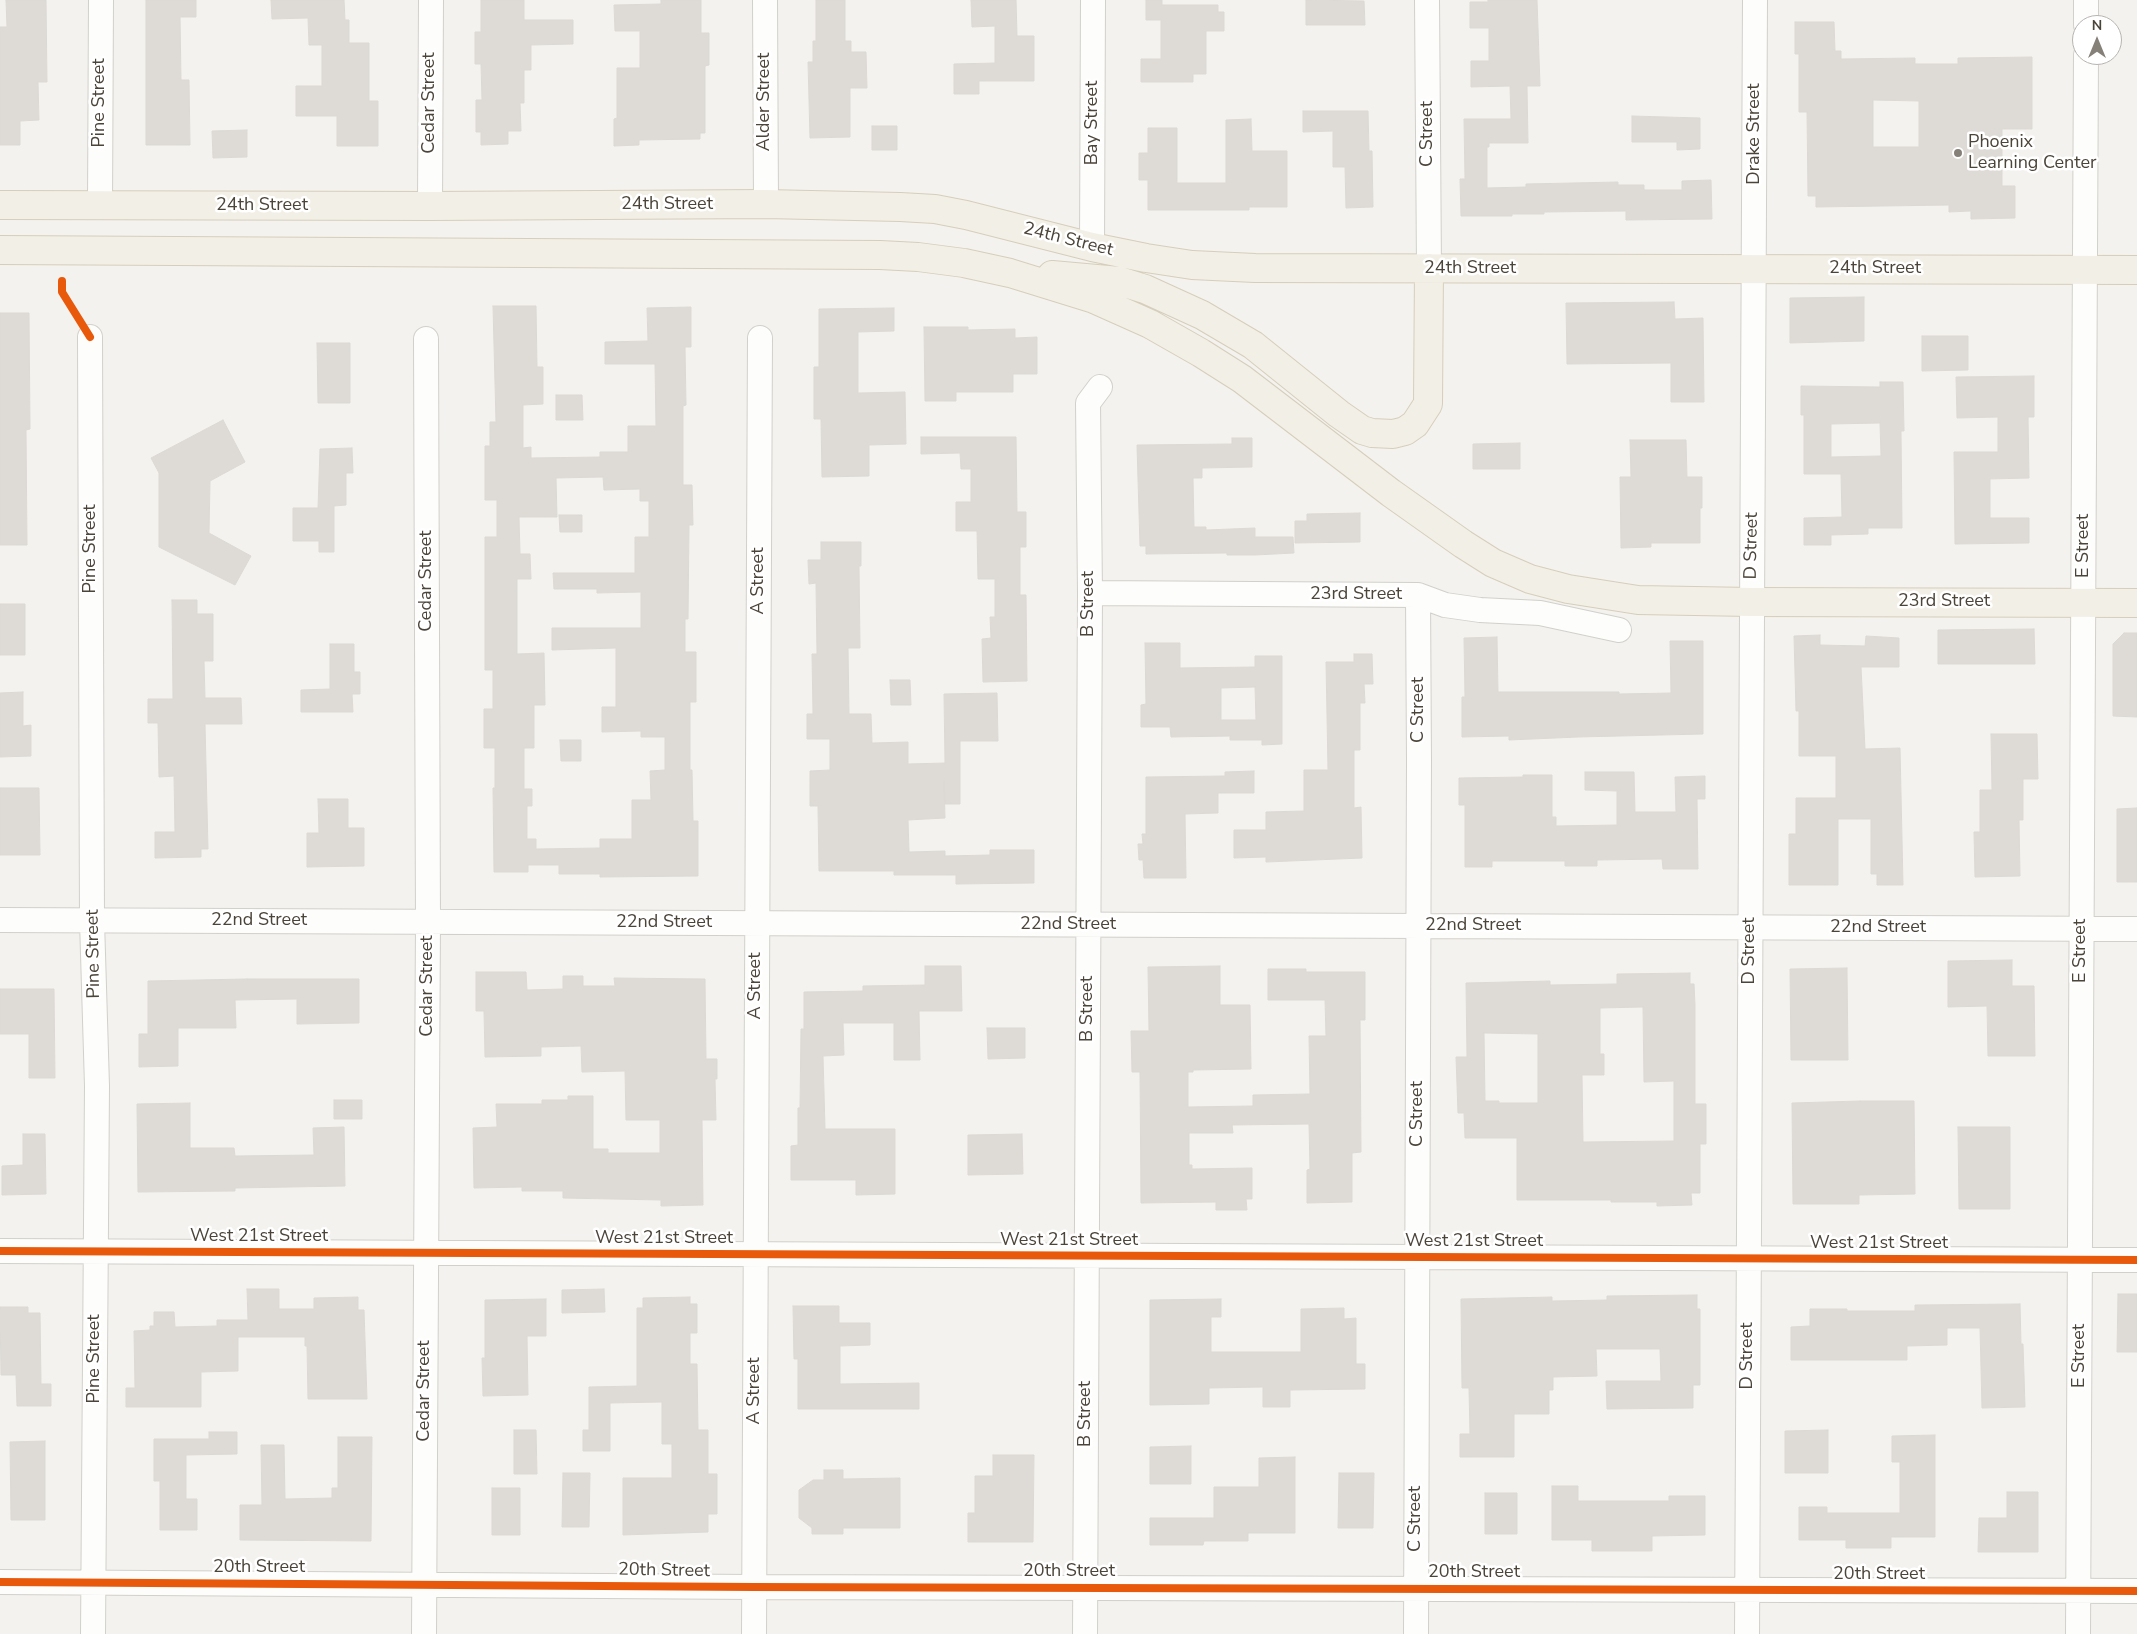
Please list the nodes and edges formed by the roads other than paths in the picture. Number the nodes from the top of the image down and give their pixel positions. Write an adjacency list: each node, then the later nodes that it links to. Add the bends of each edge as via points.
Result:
1 (101, 0): 12 (street, Pine Street)
2 (431, 0): 13 (street, Cedar Street)
3 (765, 0): 10 (street, Alder Street)
4 (1093, 0): 14 (street, Bay Street)
5 (1427, 0): 16 (street, C Street)
6 (1756, 0): 17 (street, Drake Street)
7 (2086, 0): 8 (street)
8 (2086, 15)
9 (2086, 65): 18 (street, E Street)
10 (766, 204): 13 (main road, 24th Street); 14 (main road, 24th Street, via 936,209)
11 (0, 205): 12 (main road, 24th Street)
12 (100, 206): 13 (main road, 24th Street)
13 (430, 206)
14 (1092, 246): 16 (main road, 24th Street, via 1192,265)
15 (0, 250): 20 (main road, via 880,255 964,263)
16 (1429, 268): 17 (main road, 24th Street); 20 (main road, via 1428,404 1415,424 1393,434 1362,430 1253,345 1202,315 1145,289 1107,279)
17 (1755, 268): 18 (main road, 24th Street); 27 (street, D Street)
18 (2085, 268): 19 (main road, 24th Street); 28 (street, E Street)
19 (2137, 270)
20 (1010, 273): 27 (main road, via 1094,299 1150,324 1201,353 1242,379 1429,522 1493,563 1530,579 1611,597)
21 (90, 337): 32 (street, Pine Street)
22 (760, 338): 34 (street, A Street)
23 (426, 339): 33 (street, Cedar Street)
24 (1100, 387): 25 (street, B Street, via 1088,403)
25 (1090, 593): 26 (street, 23rd Street); 35 (street, B Street)
26 (1418, 595): 30 (street, 23rd Street, via 1445,605 1540,613); 36 (street, C Street)
27 (1751, 602): 28 (main road, 23rd Street); 37 (street, D Street)
28 (2083, 603): 29 (main road, 23rd Street); 38 (street, E Street)
29 (2137, 603)
30 (1619, 630)
31 (0, 920): 32 (street, 22nd Street)
32 (92, 920): 33 (street, 22nd Street); 41 (street, Pine Street, via 97,1086)
33 (428, 922): 34 (street, 22nd Street); 42 (street, Cedar Street)
34 (756, 923): 35 (street, 22nd Street); 43 (street, A Street)
35 (1088, 925): 36 (street, 22nd Street); 44 (street, B Street)
36 (1419, 926): 37 (street, 22nd Street); 45 (street, C Street)
37 (1750, 927): 38 (street, 22nd Street); 46 (street, D Street)
38 (2082, 928): 39 (street, 22nd Street); 47 (street, E Street)
39 (2137, 929)
40 (0, 1251): 41 (street, West 21st Street)
41 (96, 1252): 42 (street, West 21st Street); 50 (street, Pine Street)
42 (426, 1253): 43 (street, West 21st Street); 51 (street, Cedar Street)
43 (755, 1254): 44 (street, West 21st Street); 52 (street, A Street)
44 (1087, 1256): 45 (street, West 21st Street); 53 (street, B Street)
45 (1417, 1257): 46 (street, West 21st Street); 54 (street, C Street)
46 (1749, 1258): 47 (street, West 21st Street); 55 (street, D Street)
47 (2080, 1260): 48 (street, West 21st Street); 56 (street, E Street)
48 (2137, 1260)
49 (0, 1582): 50 (street, 20th Street)
50 (94, 1583): 51 (street, 20th Street); 58 (street, Pine Street)
51 (424, 1584): 52 (street, 20th Street); 59 (street, Cedar Street)
52 (754, 1587): 53 (street, 20th Street); 60 (street, A Street)
53 (1086, 1587): 54 (street, 20th Street); 61 (street, B Street)
54 (1416, 1588): 55 (street, 20th Street); 62 (street, C Street)
55 (1748, 1590): 56 (street, 20th Street); 63 (street, D Street)
56 (2079, 1591): 57 (street, 20th Street); 64 (street, E Street)
57 (2137, 1591)
58 (94, 1634)
59 (424, 1634)
60 (754, 1634)
61 (1085, 1634)
62 (1416, 1634)
63 (1747, 1634)
64 (2078, 1634)

